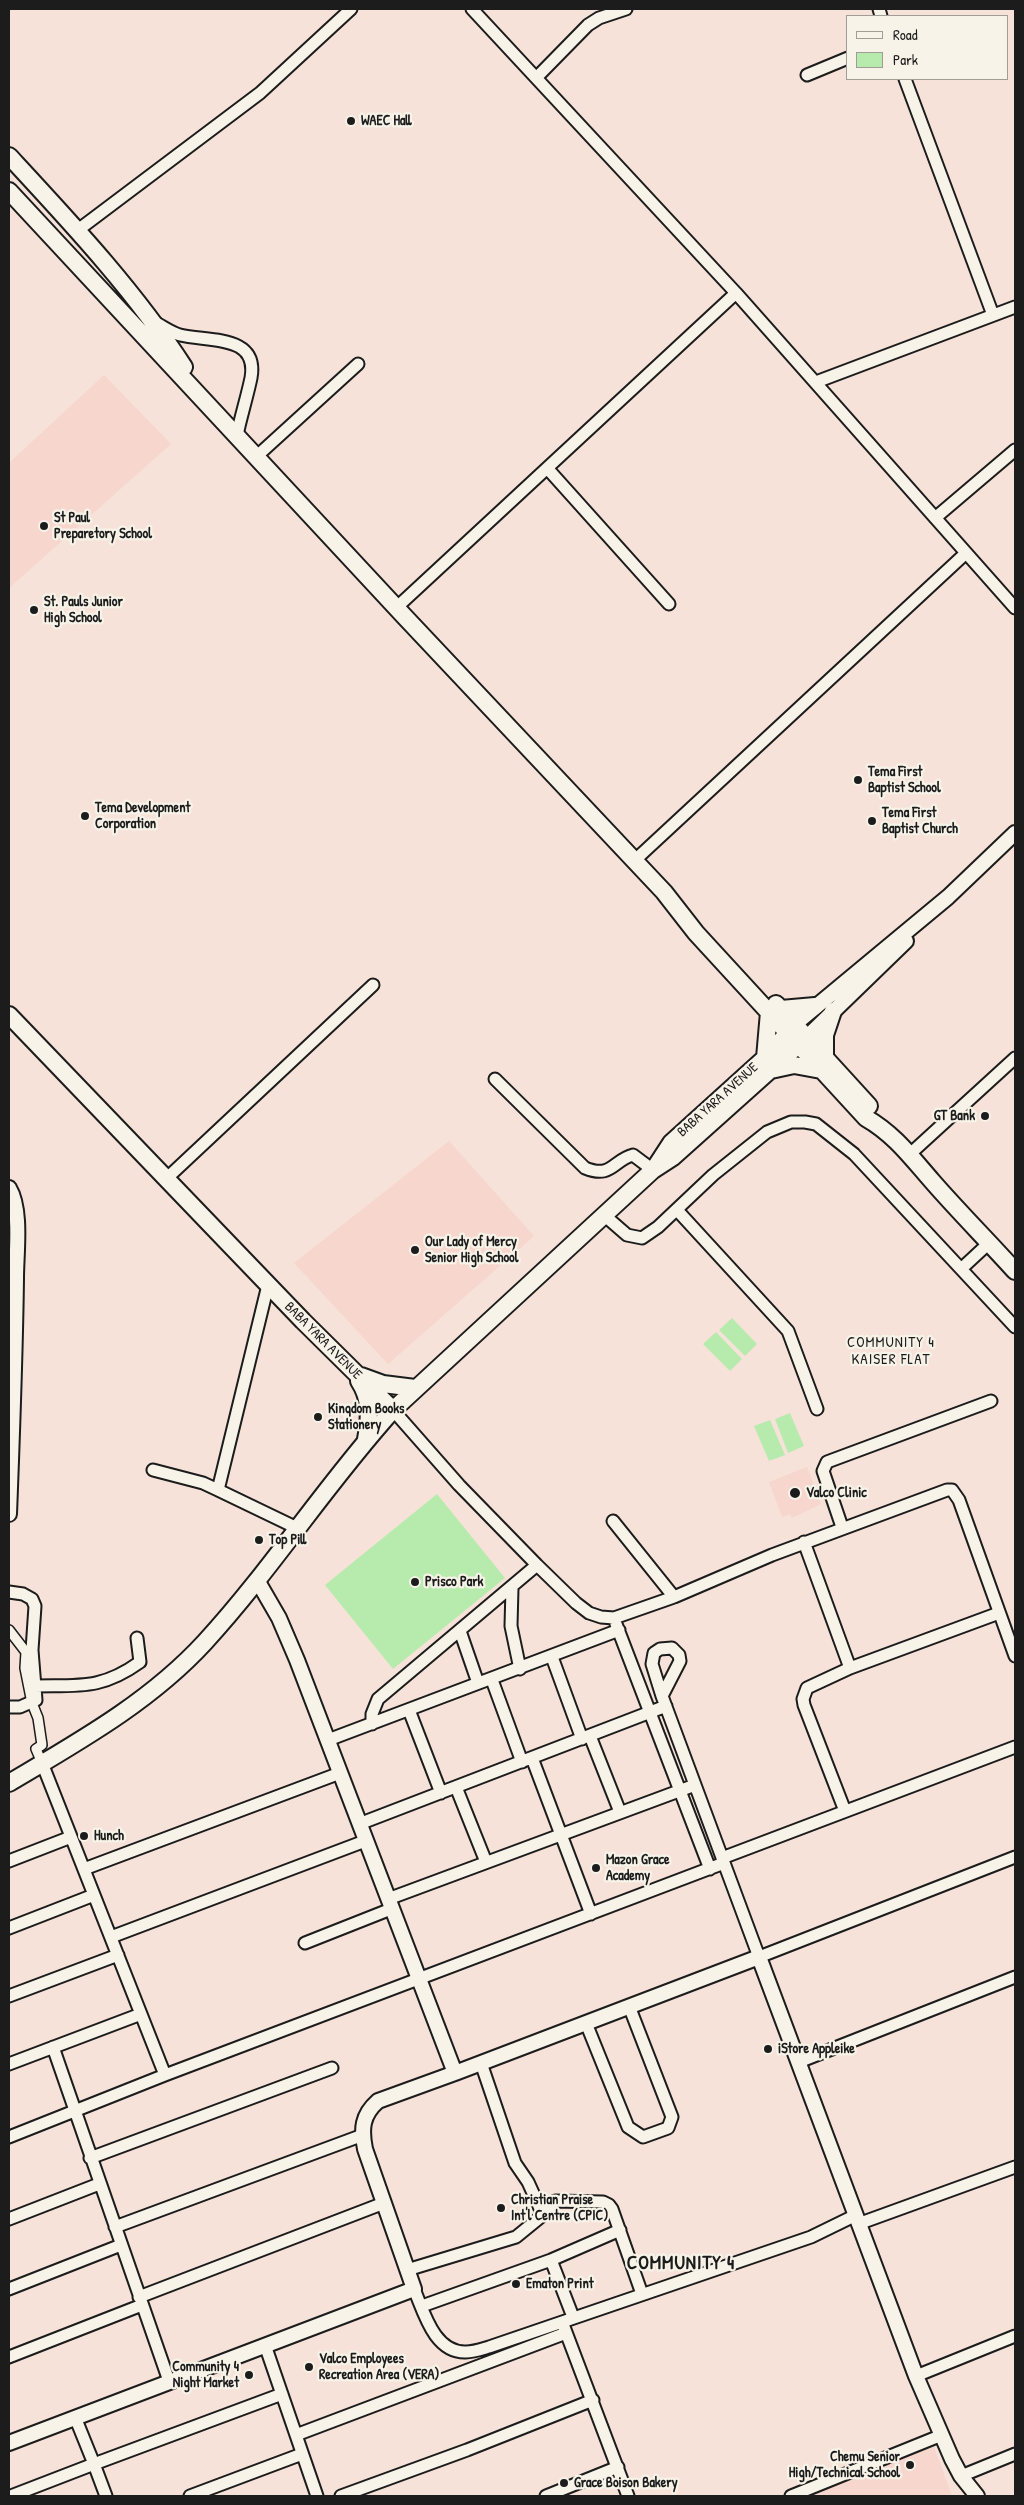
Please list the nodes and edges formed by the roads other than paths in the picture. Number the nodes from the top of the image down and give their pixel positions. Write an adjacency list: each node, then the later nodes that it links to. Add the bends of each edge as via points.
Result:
1 (351, 9): 11 (street, via 260,93)
2 (472, 9): 7 (street)
3 (626, 9): 4 (street)
4 (609, 11): 7 (street, via 588,26)
5 (846, 59): 6 (street)
6 (807, 75)
7 (537, 77): 12 (street)
8 (905, 80): 14 (street)
9 (9, 156): 11 (main road)
10 (9, 191): 18 (main road)
11 (78, 230): 15 (main road)
12 (736, 292): 17 (street); 22 (street)
13 (1015, 307): 14 (street)
14 (993, 315): 17 (street)
15 (156, 323): 18 (main road); 19 (street, via 179,335 234,343 245,350 252,362 251,378)
16 (358, 364): 21 (street)
17 (816, 382): 23 (street)
18 (221, 417): 19 (main road)
19 (237, 435): 21 (main road)
20 (1015, 450): 23 (street)
21 (257, 456): 26 (main road)
22 (547, 468): 25 (street); 26 (street)
23 (934, 518): 24 (street)
24 (966, 553): 27 (street); 29 (street)
25 (669, 604)
26 (396, 608): 29 (main road)
27 (1015, 608)
28 (1015, 833): 30 (street)
29 (634, 861): 33 (main road, via 696,932)
30 (948, 897): 32 (street); 34 (street, via 925,924)
31 (373, 985): 44 (street)
32 (815, 1006): 33 (main road); 36 (street)
33 (775, 1010): 36 (main road); 40 (main road)
34 (834, 1011): 37 (street); 39 (main road, via 825,1035)
35 (10, 1020): 44 (main road, BABA YARA AVENUE)
36 (791, 1028): 37 (main road); 40 (main road, BABA YARA AVENUE)
37 (803, 1041): 39 (main road); 40 (main road, BABA YARA AVENUE)
38 (1015, 1058): 42 (street)
39 (823, 1063): 40 (main road); 42 (main road, via 873,1110 884,1128)
40 (768, 1064): 43 (main road, BABA YARA AVENUE, via 673,1157)
41 (495, 1080): 43 (street, via 586,1168 607,1170 633,1155)
42 (910, 1154): 48 (main road)
43 (653, 1170): 47 (main road, BABA YARA AVENUE)
44 (166, 1179): 51 (main road, BABA YARA AVENUE)
45 (9, 1188): 61 (street, via 15,1208 16,1234)
46 (677, 1210): 47 (street, via 650,1235 642,1238 627,1235); 49 (street, via 713,1175 767,1132 791,1122 816,1124 843,1143); 56 (street, via 788,1331)
47 (604, 1215): 54 (main road, BABA YARA AVENUE)
48 (989, 1242): 49 (street); 50 (main road)
49 (961, 1269): 52 (street)
50 (1015, 1271)
51 (268, 1285): 53 (main road, BABA YARA AVENUE); 60 (street)
52 (1015, 1327)
53 (354, 1372): 54 (main road, via 383,1384); 57 (main road, BABA YARA AVENUE); 58 (main road, via 364,1391 369,1411)
54 (415, 1388): 57 (main road, BABA YARA AVENUE)
55 (991, 1401): 63 (street, via 827,1462 823,1471)
56 (817, 1409)
57 (393, 1410): 58 (main road); 66 (street, via 459,1485)
58 (366, 1439): 64 (main road)
59 (153, 1470): 60 (street)
60 (218, 1490): 64 (street)
61 (9, 1514)
62 (613, 1521): 70 (street)
63 (842, 1527): 65 (street); 71 (street, via 952,1490 959,1500)
64 (297, 1528): 67 (main road)
65 (804, 1542): 70 (street); 79 (street)
66 (537, 1565): 68 (street); 72 (street, via 589,1613)
67 (257, 1580): 90 (street, via 279,1618); 93 (main road, via 204,1643 155,1687 126,1710)
68 (512, 1588): 75 (street); 80 (street, via 511,1626)
69 (9, 1592): 83 (street, via 23,1594 32,1599 35,1606)
70 (674, 1597): 72 (street)
71 (999, 1613): 77 (street); 79 (street)
72 (614, 1618): 74 (street)
73 (9, 1630): 84 (street, via 26,1652 25,1668)
74 (619, 1630): 78 (street); 87 (street)
75 (460, 1631): 82 (street); 88 (street, via 378,1699)
76 (138, 1638): 83 (street, via 140,1662 117,1677 91,1686)
77 (1015, 1656)
78 (552, 1657): 80 (street); 89 (street)
79 (850, 1668): 100 (street, via 812,1684 803,1699)
80 (520, 1669): 81 (street)
81 (492, 1680): 82 (street); 92 (street)
82 (478, 1683): 86 (street)
83 (34, 1686): 84 (street, via 36,1700)
84 (32, 1703): 85 (street); 93 (street, via 42,1745 36,1749)
85 (9, 1707)
86 (409, 1710): 88 (street); 99 (street)
87 (651, 1712): 89 (street); 96 (street, via 664,1701); 98 (street)
88 (372, 1724): 90 (street)
89 (586, 1737): 92 (street); 101 (street)
90 (328, 1740): 94 (street)
91 (1015, 1747): 100 (street)
92 (527, 1760): 97 (street); 103 (street)
93 (42, 1763): 95 (main road); 104 (street)
94 (340, 1773): 102 (street); 110 (street)
95 (9, 1783)
96 (695, 1785): 98 (street); 108 (street)
97 (456, 1787): 99 (street); 109 (street)
98 (681, 1790): 101 (street); 111 (street)
99 (441, 1793): 102 (street)
100 (844, 1811): 108 (street)
101 (620, 1812): 103 (street)
102 (359, 1824): 105 (street)
103 (561, 1834): 109 (street); 114 (street)
104 (72, 1837): 107 (street); 110 (street)
105 (365, 1841): 113 (street); 116 (street)
106 (1015, 1857): 119 (street)
107 (9, 1861)
108 (723, 1861): 111 (street); 119 (street)
109 (486, 1862): 113 (street)
110 (84, 1869): 112 (street)
111 (710, 1869): 114 (street)
112 (94, 1895): 115 (street); 116 (street)
113 (389, 1904): 117 (street); 121 (street)
114 (591, 1914): 121 (street)
115 (9, 1928)
116 (111, 1937): 118 (street)
117 (305, 1943)
118 (118, 1955): 122 (street); 124 (street)
119 (759, 1957): 123 (street); 127 (street)
120 (1015, 1978): 127 (street)
121 (418, 1980): 131 (street); 132 (street)
122 (9, 1996)
123 (629, 2006): 125 (street); 125 (street, via 672,2117 668,2128 660,2132 643,2138 628,2127)
124 (141, 2014): 126 (street); 132 (street)
125 (586, 2023): 128 (street)
126 (53, 2048): 129 (street); 133 (street)
127 (799, 2062): 142 (street)
128 (481, 2063): 131 (street); 140 (street, via 515,2164 528,2182)
129 (9, 2064)
130 (332, 2068): 136 (street)
131 (455, 2073): 134 (street, via 378,2101 364,2120)
132 (165, 2075): 133 (street)
133 (74, 2112): 135 (street); 136 (street)
134 (363, 2135): 139 (street); 143 (street)
135 (9, 2137)
136 (90, 2158): 138 (street)
137 (1015, 2167): 142 (street)
138 (100, 2184): 141 (street); 143 (street)
139 (384, 2203): 147 (street); 151 (street)
140 (543, 2215): 144 (street, via 554,2201 604,2202 612,2209); 147 (street, via 507,2241)
141 (9, 2219)
142 (856, 2220): 150 (street); 158 (street)
143 (114, 2227): 145 (street)
144 (620, 2230): 146 (street); 150 (street)
145 (121, 2245): 148 (street); 151 (street)
146 (551, 2260): 152 (street); 153 (street)
147 (407, 2270): 149 (street)
148 (9, 2289)
149 (414, 2289): 152 (street); 156 (street)
150 (642, 2294): 153 (street)
151 (141, 2301): 157 (street); 159 (street)
152 (422, 2306): 153 (street, via 436,2337 446,2348 465,2353)
153 (567, 2319): 154 (street)
154 (566, 2333): 161 (street); 163 (street)
155 (1015, 2336): 158 (street)
156 (265, 2346): 159 (street); 160 (street)
157 (9, 2357)
158 (916, 2376): 164 (street)
159 (169, 2381): 162 (street)
160 (282, 2394): 163 (street); 168 (street)
161 (593, 2400): 169 (street); 175 (street)
162 (74, 2418): 165 (street); 168 (street)
163 (296, 2435): 166 (street)
164 (942, 2435): 170 (street); 178 (street)
165 (9, 2443)
166 (302, 2454): 173 (street); 174 (street)
167 (1015, 2454): 170 (street)
168 (94, 2464): 171 (street); 172 (street)
169 (618, 2467): 176 (street); 177 (street)
170 (961, 2476): 179 (street)
171 (11, 2496)
172 (106, 2496)
173 (190, 2496)
174 (317, 2496)
175 (341, 2496)
176 (546, 2496)
177 (628, 2496)
178 (791, 2496)
179 (977, 2496)

